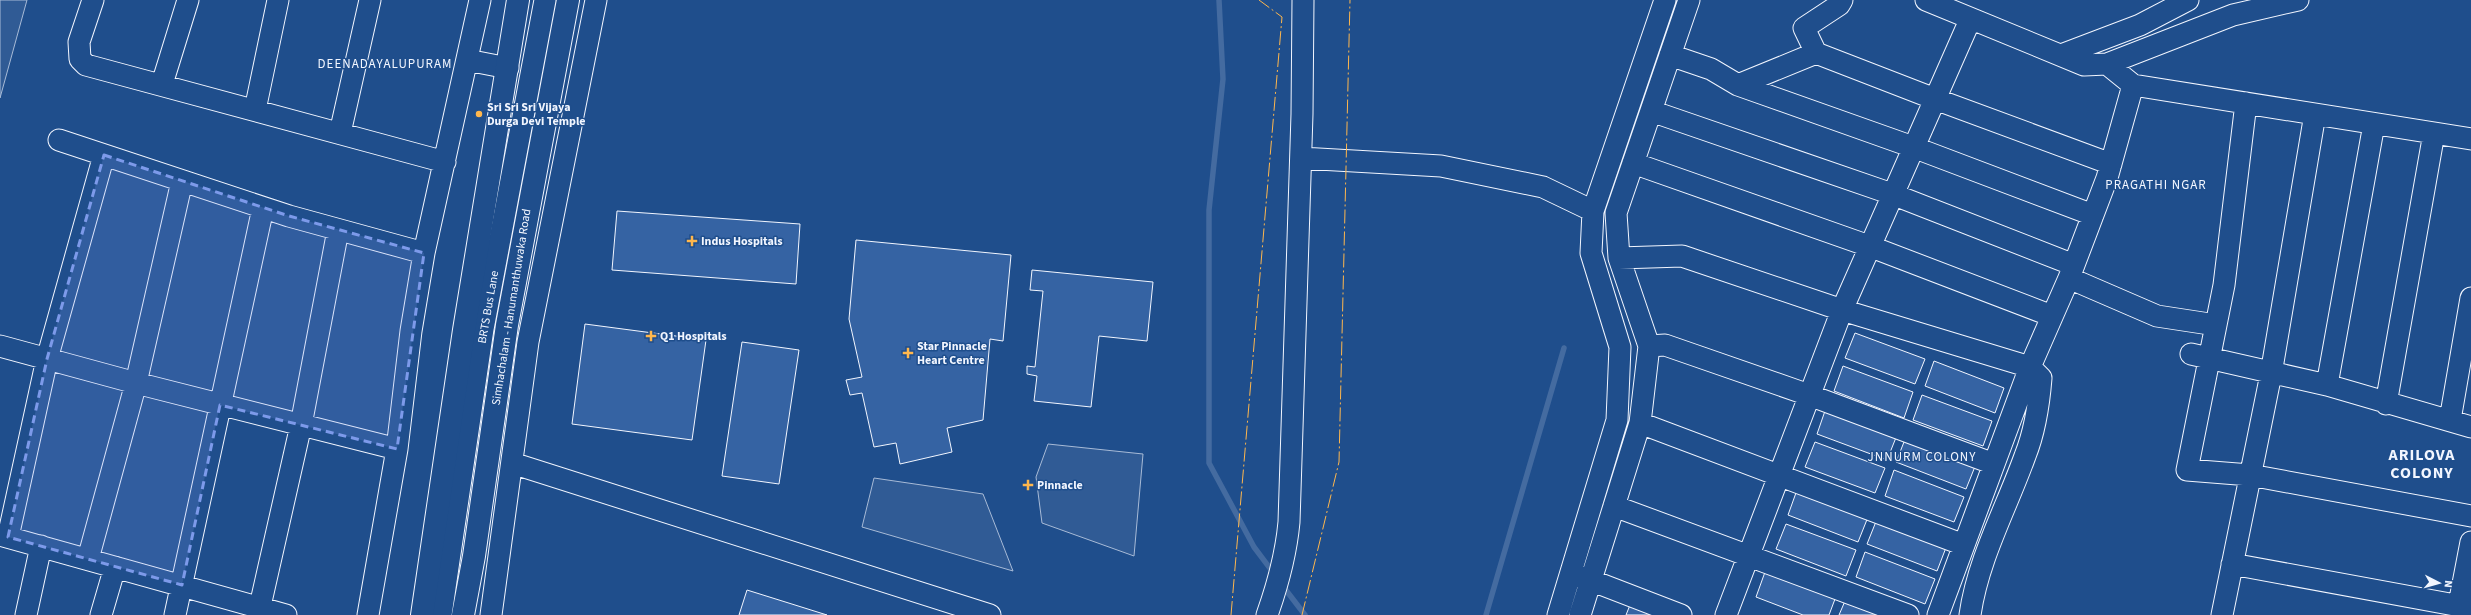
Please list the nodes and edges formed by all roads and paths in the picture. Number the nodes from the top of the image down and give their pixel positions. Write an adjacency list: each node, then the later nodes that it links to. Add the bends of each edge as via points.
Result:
1 (94, 0): 24 (street, via 79,42 80,59 86,65)
2 (188, 0): 24 (street)
3 (278, 0): 29 (street)
4 (370, 0): 33 (street)
5 (480, 0): 21 (street)
6 (518, 0): 23 (main road)
7 (545, 0): 98 (street, BRTS Bus Lane, via 483,329)
8 (568, 0): 99 (main road, Simhachalam - Hanumanthuwaka Road, via 509,310 474,556)
9 (596, 0): 73 (street, via 528,342)
10 (1303, 0): 39 (street)
11 (1665, 0): 46 (street)
12 (1689, 0): 19 (street)
13 (1842, 0): 18 (street, via 1840,5 1804,28)
14 (1926, 0): 17 (street)
15 (2188, 0): 20 (street, via 2140,25)
16 (2298, 0): 22 (street, via 2233,15)
17 (1970, 20): 20 (street); 27 (street)
18 (1816, 52): 25 (street); 27 (street)
19 (1670, 55): 25 (street, via 1711,69); 30 (street)
20 (2061, 55): 22 (street, via 2084,65)
21 (467, 60): 23 (street); 40 (street)
22 (2107, 64): 26 (street)
23 (508, 68): 97 (main road, via 464,330)
24 (162, 84): 29 (street)
25 (1738, 85): 37 (street)
26 (2133, 85): 28 (street); 42 (street)
27 (1935, 99): 37 (street); 42 (street)
28 (2246, 103): 31 (street); 56 (street, via 2224,285)
29 (255, 110): 33 (street)
30 (1651, 111): 41 (street); 44 (street)
31 (2315, 114): 32 (street); 62 (street)
32 (2374, 124): 34 (street); 64 (street)
33 (340, 133): 40 (street)
34 (2434, 133): 35 (street); 66 (street)
35 (2471, 139)
36 (58, 140): 38 (street)
37 (1914, 147): 44 (street); 47 (street)
38 (104, 155): 43 (street); 60 (street)
39 (1301, 158): 46 (street, via 1441,166 1544,187); 102 (street, via 1290,522 1287,550)
40 (445, 162): 50 (street)
41 (1633, 163): 49 (street); 51 (street, via 1616,213)
42 (2111, 164): 47 (street)
43 (182, 181): 45 (street); 63 (street)
44 (1892, 194): 49 (street); 52 (street)
45 (263, 208): 48 (street); 67 (street)
46 (1593, 211): 87 (street, via 1591,253 1620,347 1617,420)
47 (2093, 215): 52 (street)
48 (338, 230): 50 (street); 70 (street)
49 (1868, 246): 54 (street); 55 (street)
50 (424, 253): 72 (street, via 411,331)
51 (1619, 258): 54 (street, via 1682,256); 58 (street)
52 (2071, 272): 55 (street); 56 (street, via 2157,316)
53 (2471, 298): 68 (street)
54 (1842, 310): 61 (street); 65 (street)
55 (2052, 316): 61 (street)
56 (2216, 325): 59 (street)
57 (0, 346): 60 (street)
58 (1649, 346): 65 (street, via 1665,345); 69 (street)
59 (2200, 356): 62 (street); 76 (street, via 2187,470)
60 (47, 359): 63 (street); 79 (street)
61 (2030, 367): 74 (street); 109 (street, via 2041,378 2038,406 2026,454 1985,554)
62 (2271, 374): 64 (street); 76 (street)
63 (136, 383): 67 (street); 84 (street)
64 (2327, 385): 66 (street)
65 (1809, 395): 74 (street); 75 (street)
66 (2386, 404): 68 (street)
67 (220, 405): 70 (street); 89 (street)
68 (2450, 420): 71 (street)
69 (1640, 423): 75 (street); 77 (street)
70 (301, 425): 72 (street); 91 (street)
71 (2471, 427)
72 (397, 449): 96 (street)
73 (512, 463): 100 (street); 101 (street)
74 (1994, 464): 81 (street)
75 (1779, 474): 81 (street); 83 (street)
76 (2250, 475): 78 (street); 85 (street)
77 (1614, 506): 83 (street); 88 (street)
78 (2471, 516)
79 (4, 536): 82 (street)
80 (2471, 542): 90 (street)
81 (1964, 545): 108 (street)
82 (41, 546): 84 (street); 92 (street)
83 (1748, 554): 106 (street); 107 (street)
84 (88, 559): 86 (street)
85 (2232, 564): 90 (street); 110 (street)
86 (115, 567): 89 (street); 93 (street)
87 (1571, 572): 88 (street); 103 (street)
88 (1590, 580): 104 (street); 105 (street)
89 (182, 585): 91 (street); 94 (street)
90 (2462, 610)
91 (259, 611): 95 (street)
92 (26, 615)
93 (101, 615)
94 (175, 615)
95 (286, 615)
96 (368, 615)
97 (422, 615)
98 (441, 615)
99 (463, 615)
100 (491, 615)
101 (990, 615)
102 (1267, 615)
103 (1558, 615)
104 (1580, 615)
105 (1681, 615)
106 (1726, 615)
107 (1908, 615)
108 (1938, 615)
109 (1970, 615)
110 (2222, 615)

